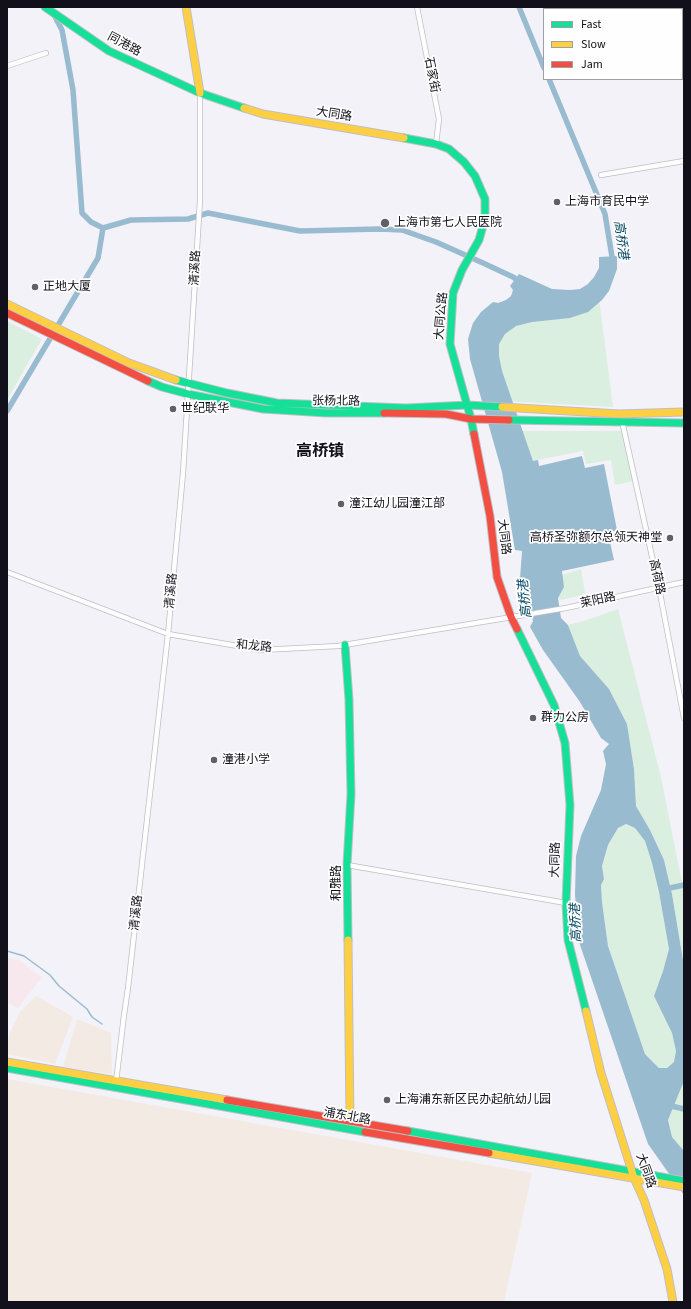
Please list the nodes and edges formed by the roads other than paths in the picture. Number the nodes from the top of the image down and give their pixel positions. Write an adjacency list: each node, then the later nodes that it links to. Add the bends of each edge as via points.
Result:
1 (45, 7): 6 (main road, 同港路, via 109,51)
2 (186, 7): 6 (main road)
3 (417, 7): 7 (street, 石家街, via 439,119)
4 (46, 53): 5 (street)
5 (7, 66)
6 (200, 93): 7 (main road, 大同路, via 263,114); 13 (street, 清溪路, via 200,200)
7 (436, 144): 10 (main road, 大同路, via 450,148 464,162 475,176 485,198 485,219)
8 (684, 160): 9 (street)
9 (601, 175)
10 (479, 240): 15 (main road, 大同公路, via 462,270 453,293 450,344)
11 (7, 304): 13 (main road, 张杨北路, via 129,363)
12 (7, 313): 14 (main road, 张杨北路, via 162,387)
13 (189, 383): 14 (street, 清溪路); 15 (main road, 张杨北路, via 277,403 406,408)
14 (188, 394): 18 (main road, 张杨北路, via 263,409 326,413 446,414); 25 (street, 清溪路)
15 (468, 405): 17 (main road, 张杨北路); 18 (main road, 大同公路)
16 (684, 412): 17 (main road, 张杨北路)
17 (619, 414): 19 (street, 高荷路)
18 (471, 419): 19 (main road, 张杨北路); 24 (main road, 大同路, via 490,516 497,577)
19 (622, 422): 20 (main road, 张杨北路); 23 (street, 高荷路)
20 (684, 422)
21 (7, 572): 25 (street, 和龙路)
22 (684, 582): 23 (street, 莱阳路)
23 (659, 588): 24 (street, 莱阳路); 27 (street, 高荷路)
24 (515, 616): 26 (street, 和龙路); 29 (main road, 大同路, via 554,705 565,743 570,805)
25 (168, 634): 26 (street, 和龙路, via 261,650); 32 (street, 清溪路)
26 (344, 645): 28 (main road, 和雅路, via 351,794)
27 (684, 718)
28 (347, 865): 29 (street); 33 (main road, 和雅路)
29 (566, 903): 34 (main road, 大同路, via 568,940 585,1012)
30 (7, 1062): 32 (main road, 浦东北路)
31 (7, 1068): 32 (main road, 浦东北路)
32 (116, 1084): 33 (main road, 浦东北路); 35 (main road, 浦东北路)
33 (350, 1121): 34 (main road, 浦东北路)
34 (632, 1171): 35 (main road, 大同路); 36 (main road, 浦东北路)
35 (634, 1178): 37 (main road, 浦东北路); 38 (main road, 大同路, via 667,1270)
36 (684, 1181)
37 (684, 1187)
38 (672, 1302)

